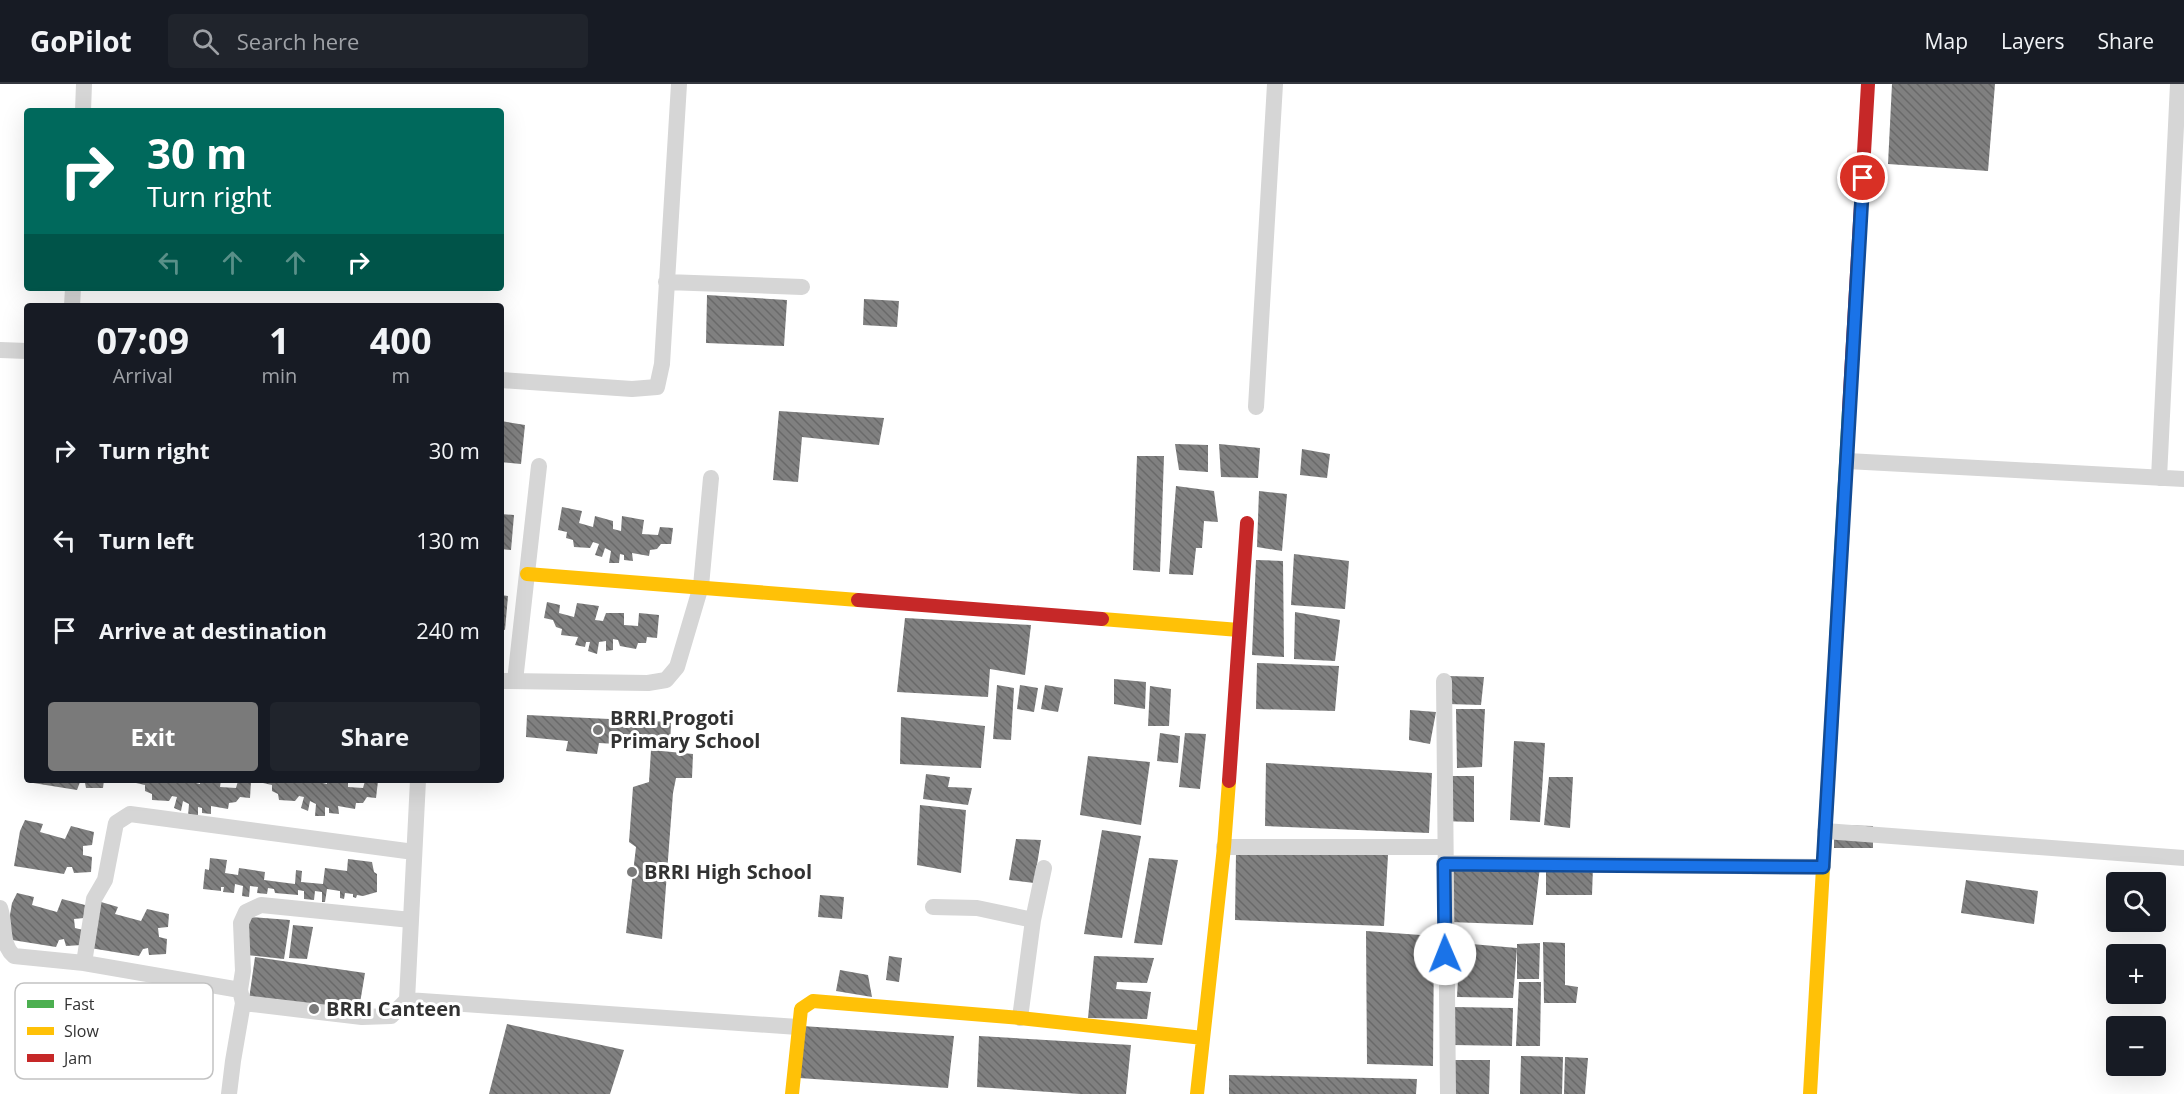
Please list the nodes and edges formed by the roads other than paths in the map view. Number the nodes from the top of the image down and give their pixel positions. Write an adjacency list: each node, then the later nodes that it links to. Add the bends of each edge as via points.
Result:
1 (84, 84): 6 (street)
2 (679, 84): 7 (street)
3 (1275, 84): 12 (street)
4 (1868, 84): 13 (street)
5 (2178, 84): 15 (street)
6 (82, 108)
7 (666, 282): 8 (street); 11 (street, via 662,364 657,387 632,389)
8 (802, 287)
9 (0, 350): 10 (street)
10 (24, 351)
11 (504, 380)
12 (1256, 407)
13 (1847, 461): 15 (street); 25 (street)
14 (539, 466): 19 (street)
15 (2159, 477): 17 (street)
16 (711, 478): 20 (street)
17 (2184, 479)
18 (1247, 523): 21 (street)
19 (527, 574): 20 (street); 22 (street)
20 (701, 586): 21 (street); 22 (street, via 677,667 666,680)
21 (1239, 630): 26 (street)
22 (508, 681)
23 (1444, 681): 28 (street)
24 (418, 783): 27 (street)
25 (1825, 831): 29 (street); 30 (street)
26 (1224, 847): 28 (street); 43 (street)
27 (414, 852): 34 (street); 36 (street, via 130,814 116,823 105,880 93,899)
28 (1444, 855): 30 (street); 47 (street)
29 (2184, 858)
30 (1823, 867): 48 (street)
31 (1044, 868): 35 (street)
32 (933, 907): 35 (street, via 977,908)
33 (0, 908): 36 (street, via 3,941 14,956)
34 (411, 920): 39 (street, via 261,905 246,912 241,923); 40 (street)
35 (1034, 920): 41 (street)
36 (84, 963): 37 (street)
37 (180, 983)
38 (213, 990): 39 (street)
39 (242, 996): 40 (street, via 362,1017 391,1016); 44 (street)
40 (407, 1000): 42 (street)
41 (1020, 1018): 42 (street, via 813,1001 801,1009); 43 (street)
42 (798, 1027): 45 (street)
43 (1203, 1038): 46 (street)
44 (229, 1094)
45 (792, 1094)
46 (1197, 1094)
47 (1448, 1094)
48 (1810, 1094)

